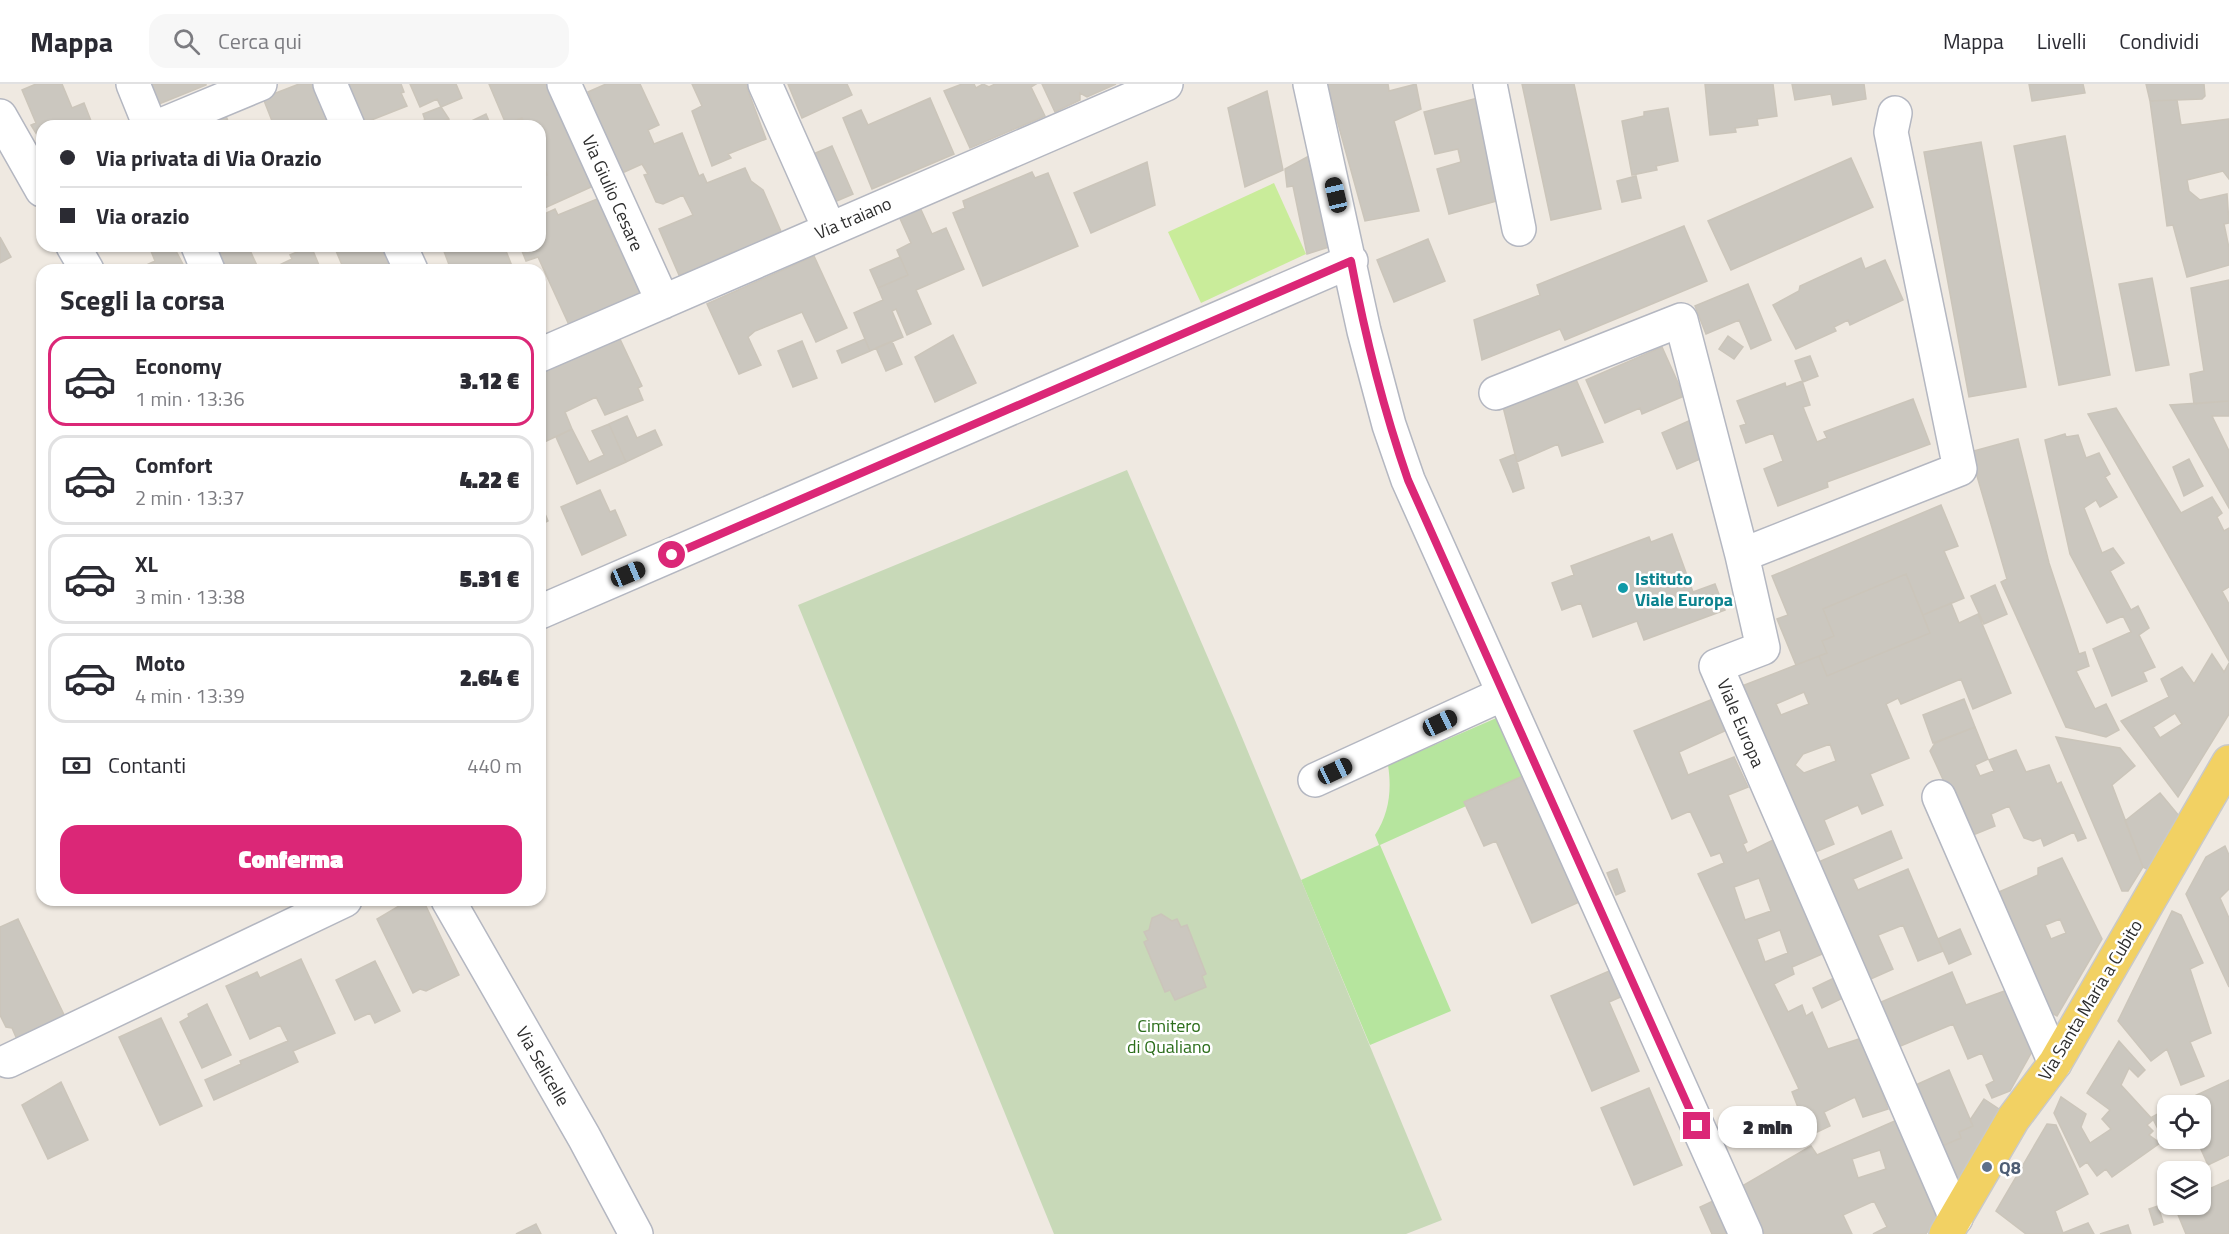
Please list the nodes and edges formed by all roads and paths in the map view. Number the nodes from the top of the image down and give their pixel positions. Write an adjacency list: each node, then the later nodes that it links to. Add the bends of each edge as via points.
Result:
1 (133, 84): 11 (street)
2 (260, 84): 12 (street)
3 (330, 84): 13 (street)
4 (564, 84): 18 (street, Via Giulio Cesare)
5 (765, 84): 15 (street)
6 (1166, 84): 15 (street, Via traiano)
7 (1310, 84): 17 (street)
8 (1490, 84): 16 (street)
9 (1895, 113): 21 (street, via 1891,132 1960,469)
10 (0, 116): 14 (street)
11 (148, 120)
12 (173, 120)
13 (345, 120)
14 (36, 174)
15 (830, 228): 18 (street, Via traiano)
16 (1519, 229)
17 (1351, 261): 22 (street); 23 (street, via 1364,331 1408,480)
18 (663, 302): 19 (street, Via traiano)
19 (546, 352)
20 (1496, 393): 21 (street, Viale Europa, via 1681,320)
21 (1742, 555): 31 (street, Viale Europa, via 1763,648 1716,666)
22 (546, 609)
23 (1503, 694): 25 (street); 33 (street)
24 (2229, 762): 30 (main road, Via Santa Maria a Cubito)
25 (1315, 780)
26 (1939, 797): 30 (street)
27 (332, 906): 29 (street)
28 (451, 906): 32 (street, Via Selicelle)
29 (8, 1061)
30 (2055, 1063): 31 (main road, Via Santa Maria a Cubito, via 2013,1119)
31 (1951, 1226)
32 (636, 1234)
33 (1746, 1234)

